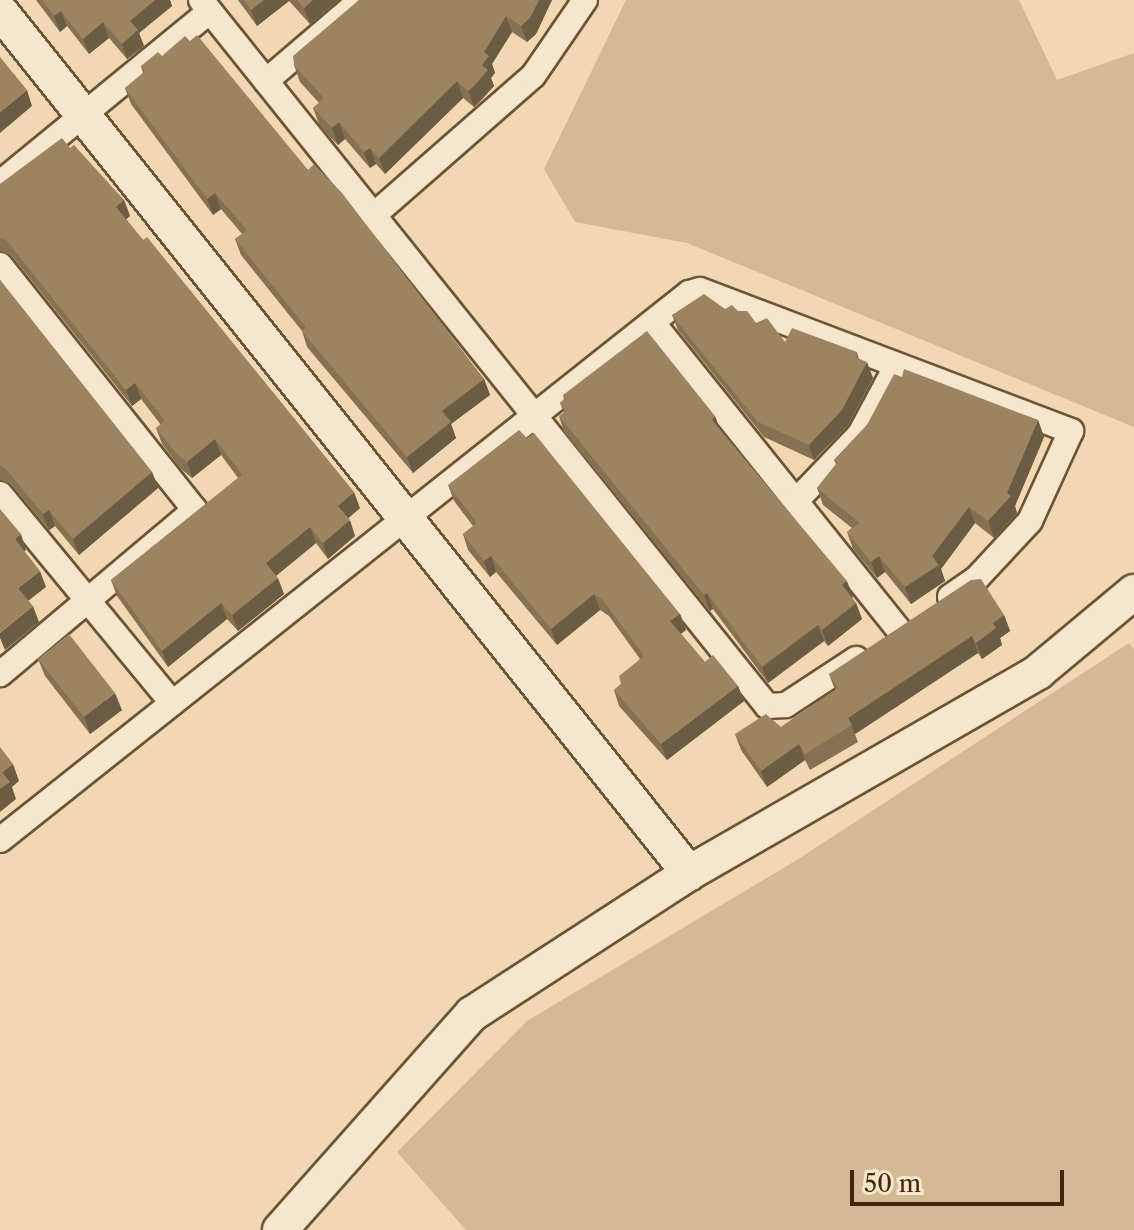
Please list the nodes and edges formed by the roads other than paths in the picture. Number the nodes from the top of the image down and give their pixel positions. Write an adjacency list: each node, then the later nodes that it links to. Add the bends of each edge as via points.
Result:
1 (361, 0): 5 (street)
2 (585, 0): 8 (street, via 533,76)
3 (205, 6): 5 (street); 6 (street)
4 (0, 11): 6 (street)
5 (266, 81): 8 (street)
6 (83, 115): 7 (street); 15 (street)
7 (0, 183)
8 (374, 215): 12 (street)
9 (0, 265): 17 (street, via 195,510)
10 (653, 323): 11 (street, via 700,290); 12 (street); 14 (street)
11 (897, 365): 14 (street, via 849,449); 18 (street, via 1071,431 1046,493 1008,548 977,578)
12 (533, 417): 15 (street); 18 (street, via 767,706 786,705)
13 (0, 494): 17 (street)
14 (796, 501): 18 (street)
15 (405, 517): 20 (street); 22 (street)
16 (1134, 592): 22 (street, via 1038,672)
17 (87, 603): 19 (street); 20 (street)
18 (885, 640)
19 (0, 674)
20 (172, 703): 21 (street)
21 (0, 840)
22 (689, 873): 23 (street, via 472,1014)
23 (280, 1230)

